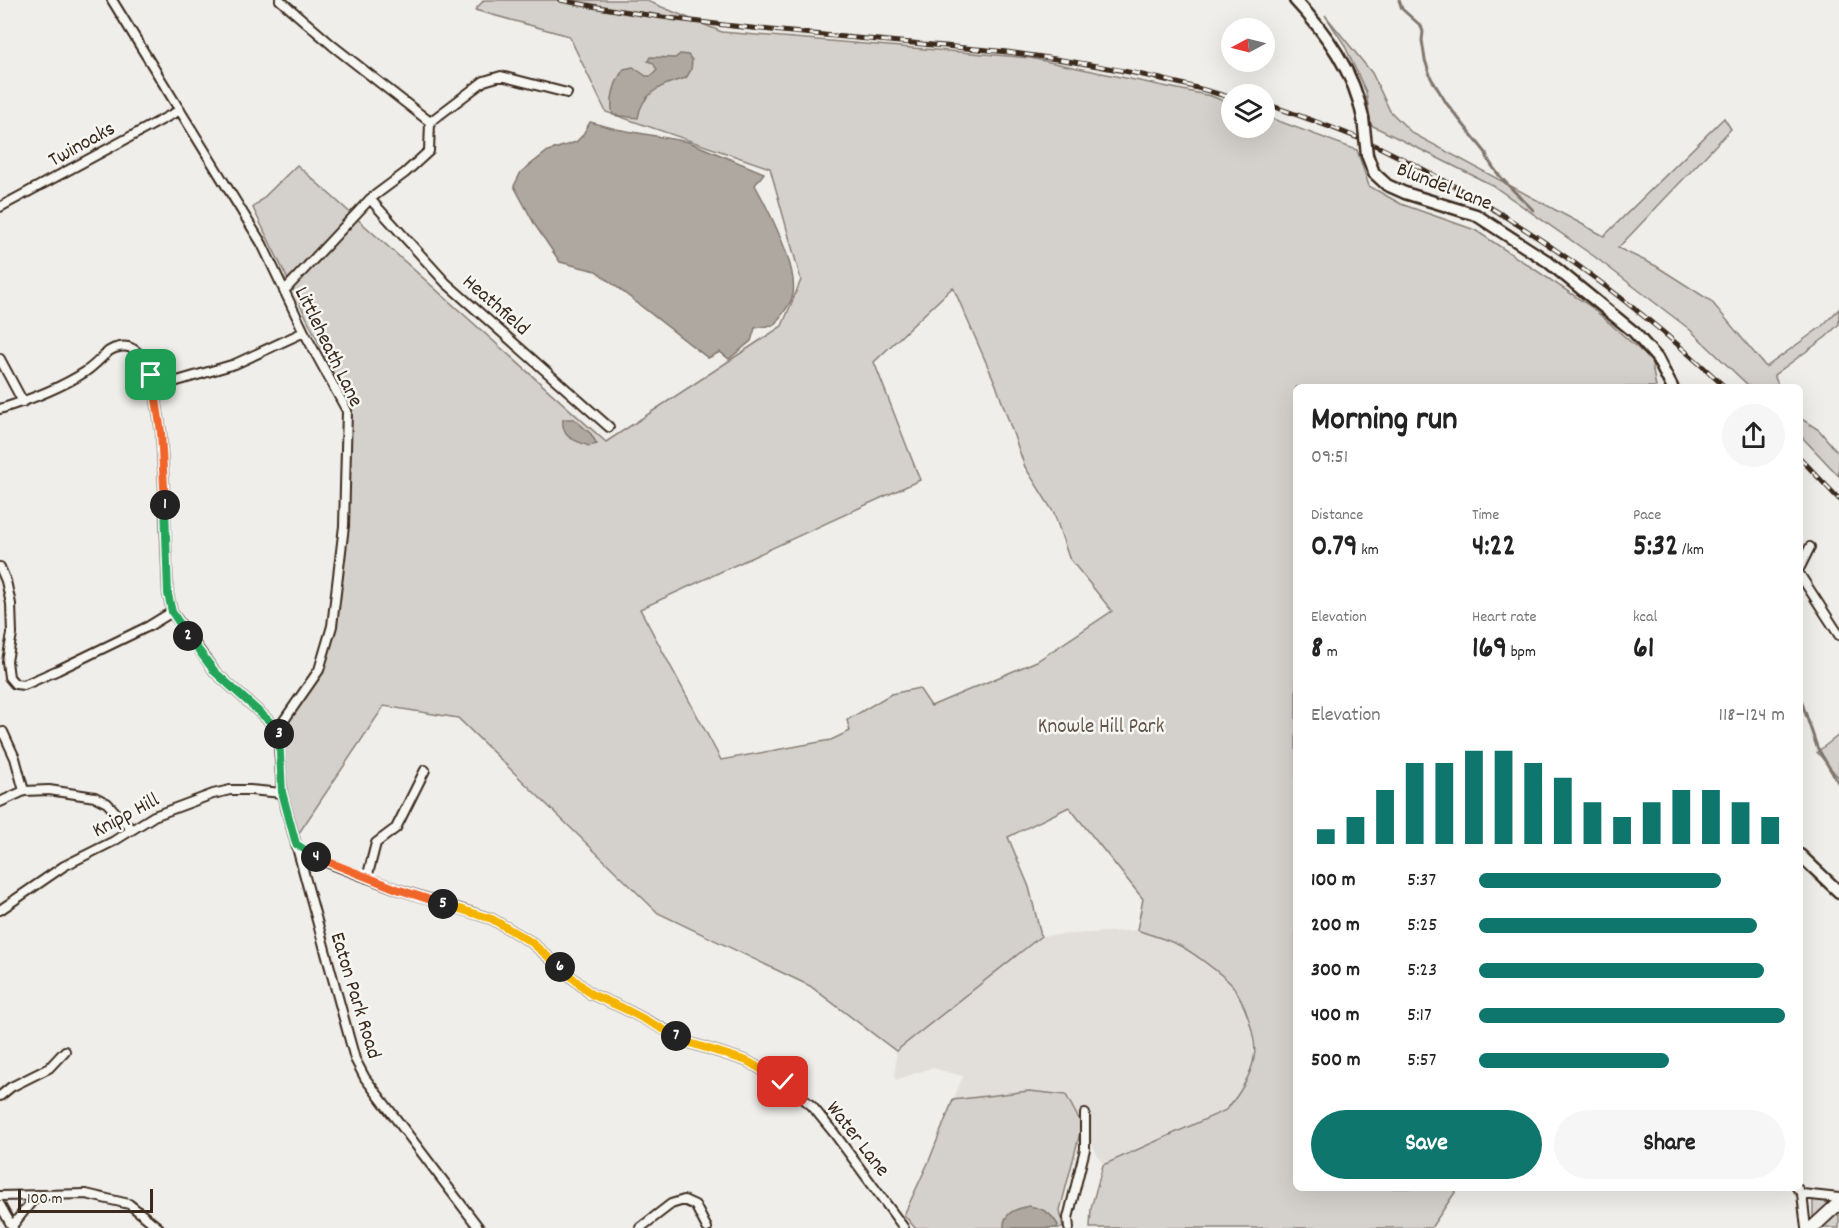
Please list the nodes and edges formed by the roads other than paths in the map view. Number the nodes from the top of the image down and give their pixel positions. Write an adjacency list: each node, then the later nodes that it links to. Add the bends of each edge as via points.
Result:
1 (280, 0): 6 (street)
2 (1295, 0): 12 (street, Blundel Lane, bridge, via 1337,52 1356,92 1374,173 1387,185 1405,193 1476,215 1547,261 1634,332 1657,358)
3 (115, 1): 5 (street, Littleheath Lane)
4 (567, 93): 6 (street, via 501,76 484,81)
5 (180, 110): 8 (street, Twinoaks); 9 (street, Littleheath Lane, via 262,244)
6 (430, 122): 7 (street, via 429,151)
7 (370, 199): 9 (street); 16 (street, Heathfield, via 446,283)
8 (0, 207)
9 (284, 291): 10 (street, Littleheath Lane)
10 (304, 332): 13 (street, via 235,364); 23 (street, Littleheath Lane, via 347,411 344,526 332,626 319,670)
11 (0, 359): 14 (street)
12 (1670, 384)
13 (160, 388): 14 (street, via 144,358 132,348 122,347 111,350 56,388); 21 (street, via 156,399)
14 (22, 402): 15 (street)
15 (0, 409)
16 (609, 427)
17 (1810, 547): 18 (street)
18 (1803, 561)
19 (0, 567): 21 (street, via 11,604 12,634 7,661 9,676 15,684 24,686)
20 (1803, 580): 22 (street)
21 (172, 612): 23 (street, via 215,672)
22 (1839, 635)
23 (278, 729): 27 (street)
24 (3, 732): 26 (street)
25 (424, 770): 32 (street, via 396,828 376,843)
26 (24, 791): 28 (street); 29 (street, via 49,790 95,797 107,803)
27 (282, 792): 29 (street, Knipp Hill, via 230,790 213,794); 30 (street)
28 (0, 802)
29 (131, 829): 34 (street, Knipp Hill, via 64,866)
30 (296, 844): 32 (street, Water Lane, via 318,859); 46 (street, Eaton Park Road, via 355,1059)
31 (1803, 858): 33 (street)
32 (367, 878): 49 (street, Water Lane, via 492,919 531,942 591,994 690,1043 747,1061 783,1082 812,1106)
33 (1839, 892)
34 (0, 910)
35 (65, 1051): 36 (street, via 49,1068)
36 (0, 1096)
37 (1085, 1114): 50 (street, via 1085,1149)
38 (1800, 1191): 41 (street); 51 (street)
39 (37, 1195): 40 (street); 44 (street); 45 (street, via 86,1194 129,1204)
40 (0, 1196)
41 (1839, 1198)
42 (1839, 1203): 52 (main road)
43 (0, 1205): 44 (street)
44 (13, 1227)
45 (159, 1228)
46 (479, 1228)
47 (640, 1228): 48 (street, via 671,1203 684,1200 695,1205)
48 (707, 1228)
49 (904, 1228)
50 (1069, 1228)
51 (1806, 1228)
52 (1812, 1228)

